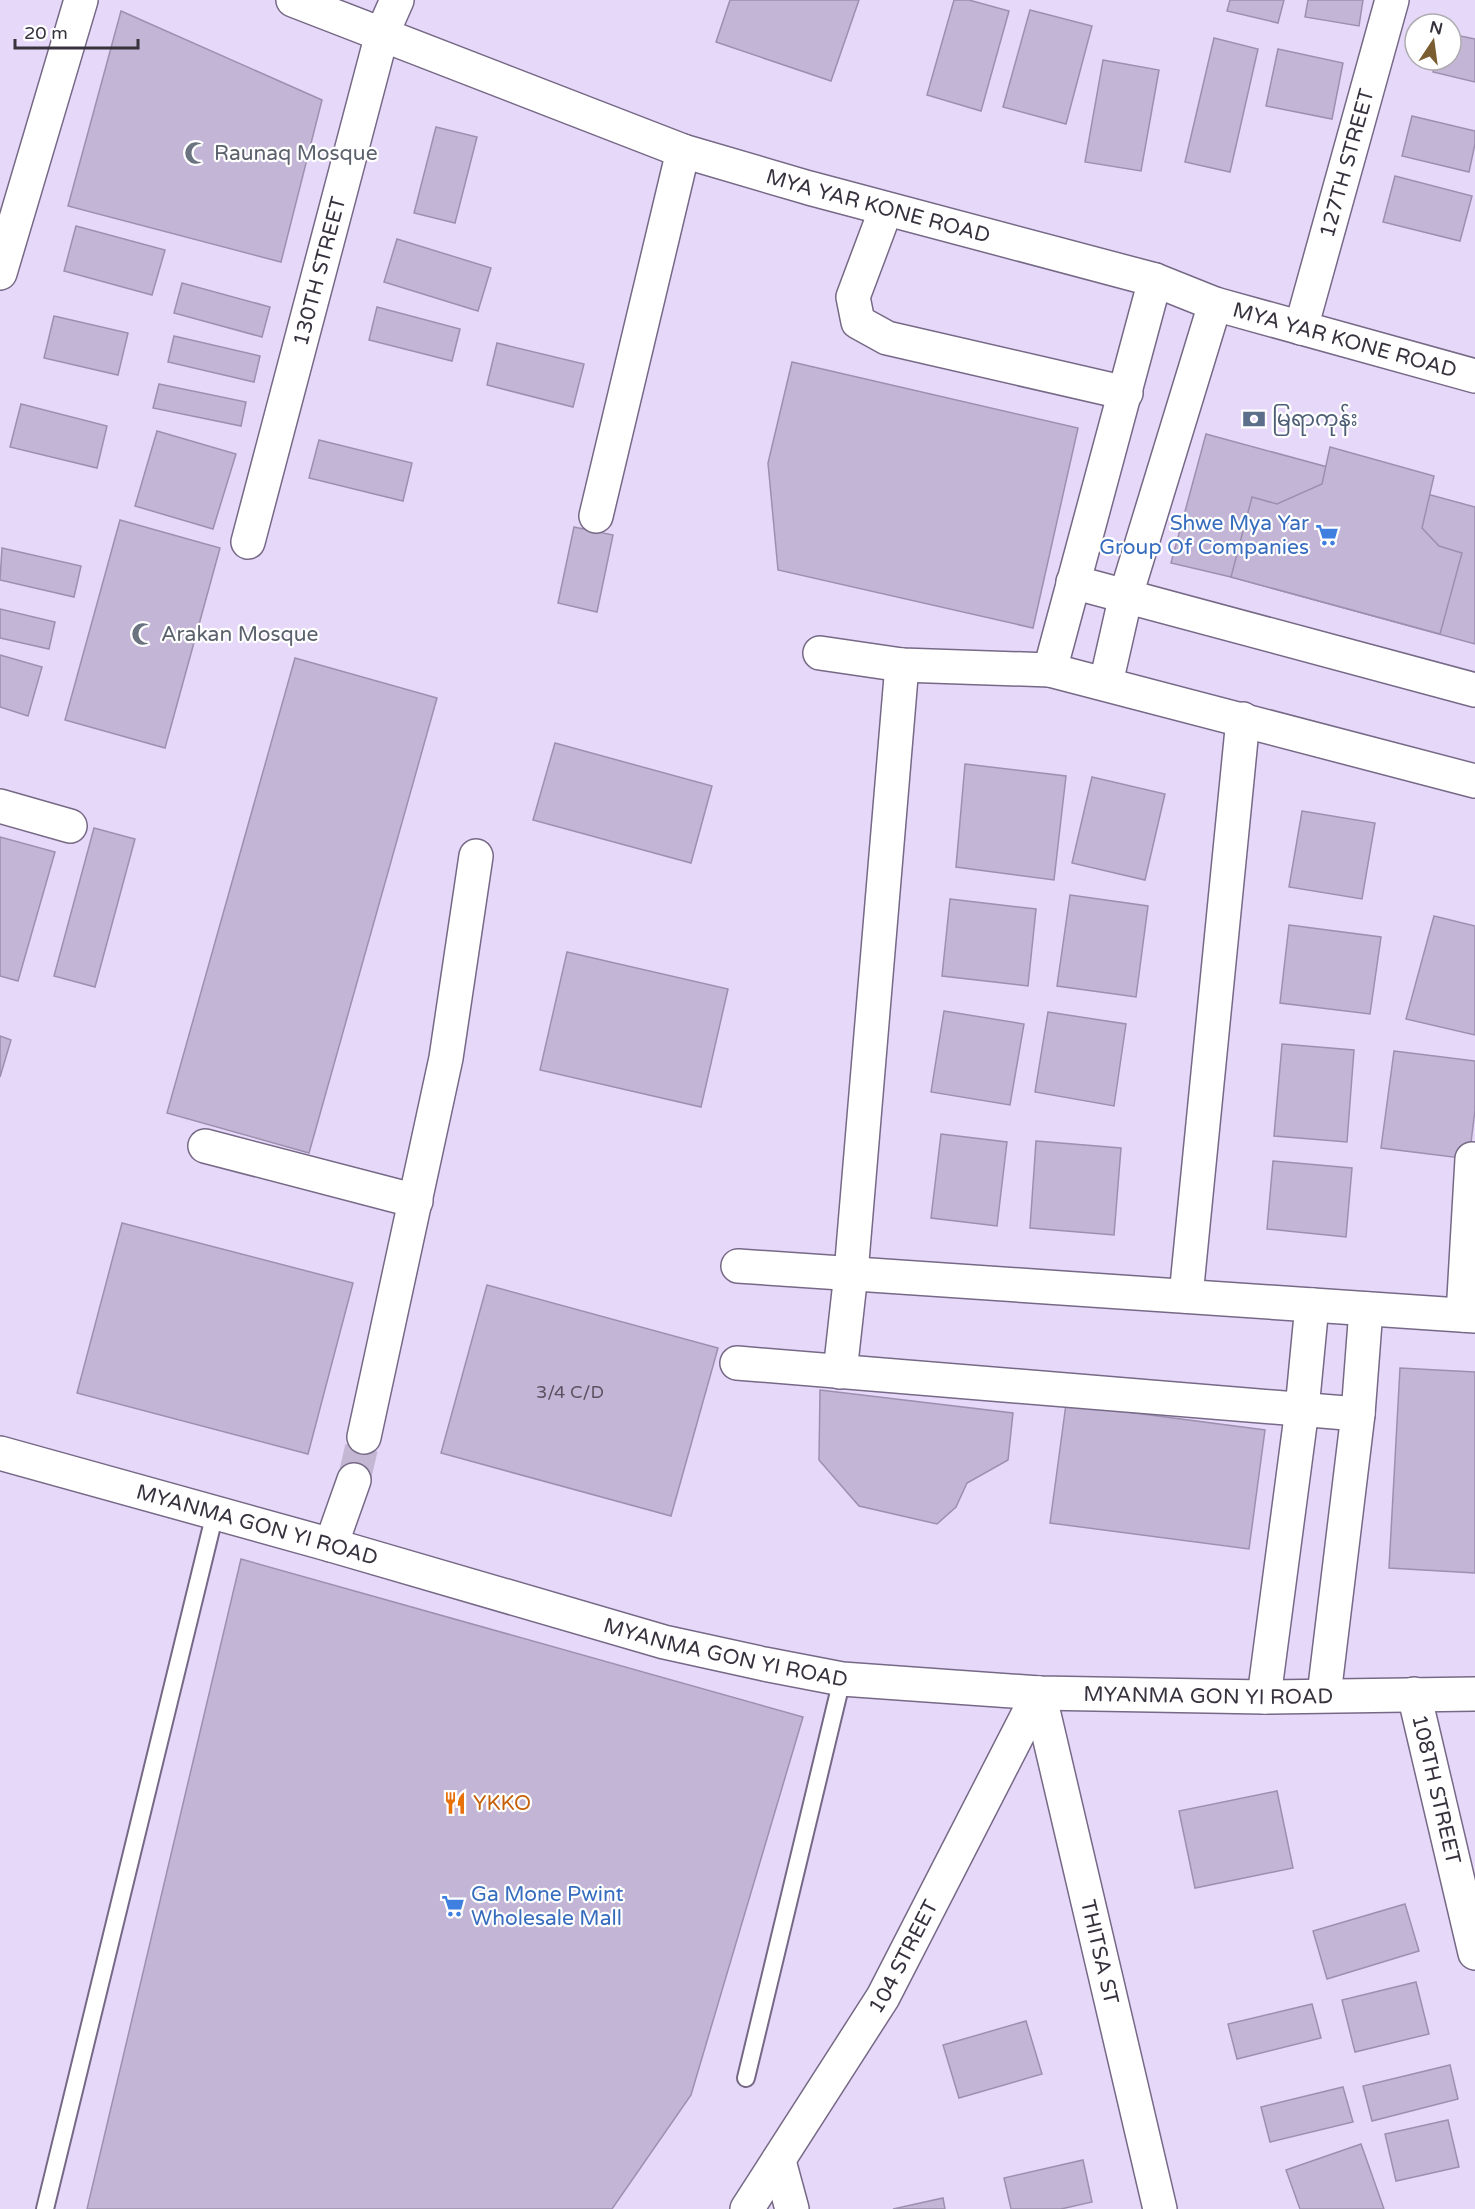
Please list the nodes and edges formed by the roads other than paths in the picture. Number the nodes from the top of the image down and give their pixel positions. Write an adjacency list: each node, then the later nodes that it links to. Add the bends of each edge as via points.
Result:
1 (81, 0): 8 (street)
2 (293, 0): 5 (street, MYA YAR KONE ROAD)
3 (397, 0): 5 (street, 130TH STREET)
4 (1392, 0): 11 (street, 127TH STREET)
5 (382, 33): 6 (street, MYA YAR KONE ROAD); 15 (street, 130TH STREET)
6 (683, 150): 7 (street, MYA YAR KONE ROAD); 14 (street)
7 (886, 209): 9 (street, MYA YAR KONE ROAD); 13 (street, via 853,297 858,322 887,338)
8 (0, 273)
9 (1155, 280): 10 (street, MYA YAR KONE ROAD); 13 (street)
10 (1215, 304): 11 (street, MYA YAR KONE ROAD); 17 (street)
11 (1301, 328): 12 (street, MYA YAR KONE ROAD)
12 (1475, 376)
13 (1126, 393): 16 (street)
14 (596, 516)
15 (248, 542)
16 (1074, 582): 17 (street); 20 (street)
17 (1126, 595): 21 (street); 22 (street)
18 (820, 653): 19 (street)
19 (902, 665): 20 (street); 32 (street)
20 (1050, 670): 21 (street)
21 (1106, 683): 23 (street)
22 (1475, 690)
23 (1243, 719): 24 (street); 33 (street)
24 (1475, 781)
25 (0, 806): 26 (street)
26 (70, 826)
27 (476, 856): 30 (street, via 446,1058)
28 (205, 1146): 30 (street)
29 (1472, 1159): 36 (street)
30 (416, 1201): 41 (street)
31 (738, 1266): 32 (street)
32 (851, 1273): 33 (street); 38 (street)
33 (1186, 1296): 34 (street)
34 (1312, 1305): 35 (street); 39 (street)
35 (1366, 1309): 36 (street); 40 (street)
36 (1469, 1316)
37 (737, 1364): 38 (street)
38 (840, 1372): 39 (street)
39 (1302, 1409): 40 (street); 51 (street)
40 (1358, 1414): 50 (street)
41 (364, 1437)
42 (0, 1453): 44 (street, MYANMA GON YI ROAD)
43 (354, 1480): 45 (street)
44 (215, 1513): 45 (street, MYANMA GON YI ROAD); 55 (lane)
45 (331, 1545): 46 (street, MYANMA GON YI ROAD, via 664,1642)
46 (842, 1679): 47 (street, MYANMA GON YI ROAD); 53 (lane)
47 (1039, 1693): 51 (street, MYANMA GON YI ROAD); 54 (street, 104 STREET, via 883,1997); 58 (street, THITSA ST)
48 (1414, 1694): 49 (street, MYANMA GON YI ROAD); 50 (street, MYANMA GON YI ROAD); 52 (street, 108TH STREET)
49 (1475, 1694)
50 (1324, 1695): 51 (street, MYANMA GON YI ROAD)
51 (1264, 1697)
52 (1475, 1953)
53 (746, 2078)
54 (779, 2161): 56 (street, 104 STREET); 57 (street)
55 (45, 2209)
56 (747, 2209)
57 (792, 2209)
58 (1160, 2209)

